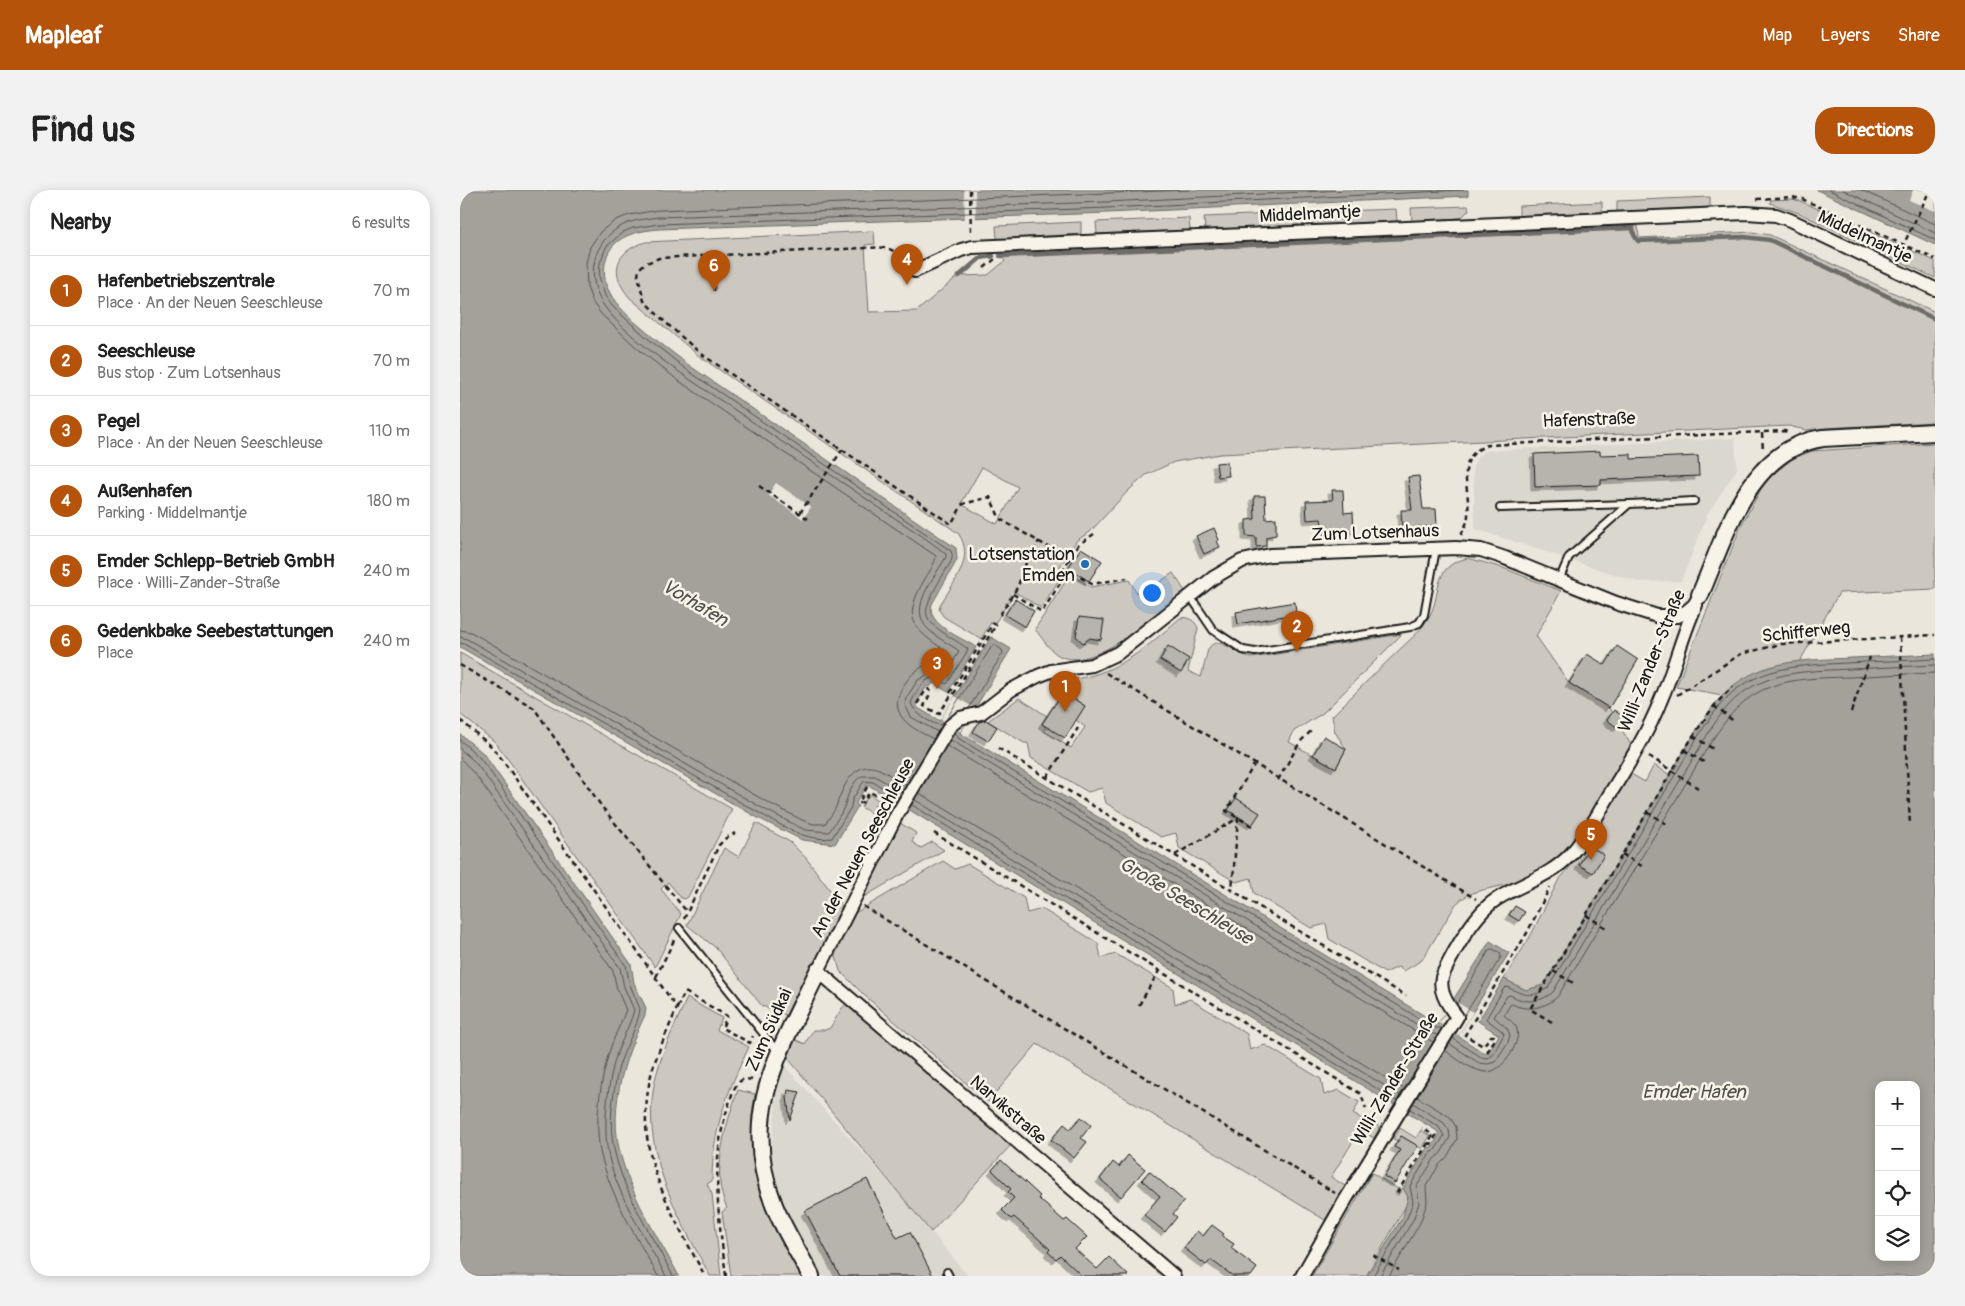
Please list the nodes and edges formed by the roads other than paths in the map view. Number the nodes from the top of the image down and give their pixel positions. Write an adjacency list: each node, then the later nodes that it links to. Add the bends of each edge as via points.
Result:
1 (915, 271): 2 (street, Middelmantje, via 972,247 1754,213 1790,220)
2 (1935, 289)
3 (1935, 432): 9 (street, Willi-Zander-Straße, via 1808,440 1776,457 1751,484)
4 (1694, 501): 5 (lane)
5 (1629, 504): 6 (lane); 8 (lane, via 1569,557)
6 (1500, 508)
7 (1436, 548): 8 (street, Zum Lotsenhaus, via 1481,550); 10 (street, Zum Lotsenhaus, via 1270,555 1242,562); 10 (lane, via 1424,615 1410,628 1247,652 1210,627)
8 (1558, 580): 9 (street, Zum Lotsenhaus, via 1656,616 1678,616 1694,605)
9 (1700, 595): 17 (street, Willi-Zander-Straße, via 1663,697 1638,749 1579,844 1545,876 1500,898 1478,914 1442,976 1444,996 1457,1017)
10 (1190, 596): 11 (street, Zum Lotsenhaus, via 1118,653 1092,664)
11 (1065, 669): 13 (street, An der Neuen Seeschleuse, via 1026,681 981,713 960,718 950,726 871,862)
12 (679, 928): 14 (lane)
13 (818, 971): 14 (street, Zum Südkai); 16 (street, Narvikstraße)
14 (778, 1053): 15 (street, Zum Südkai, via 762,1111 761,1139 766,1179 775,1207)
15 (811, 1276)
16 (1174, 1276)
17 (1302, 1276)

